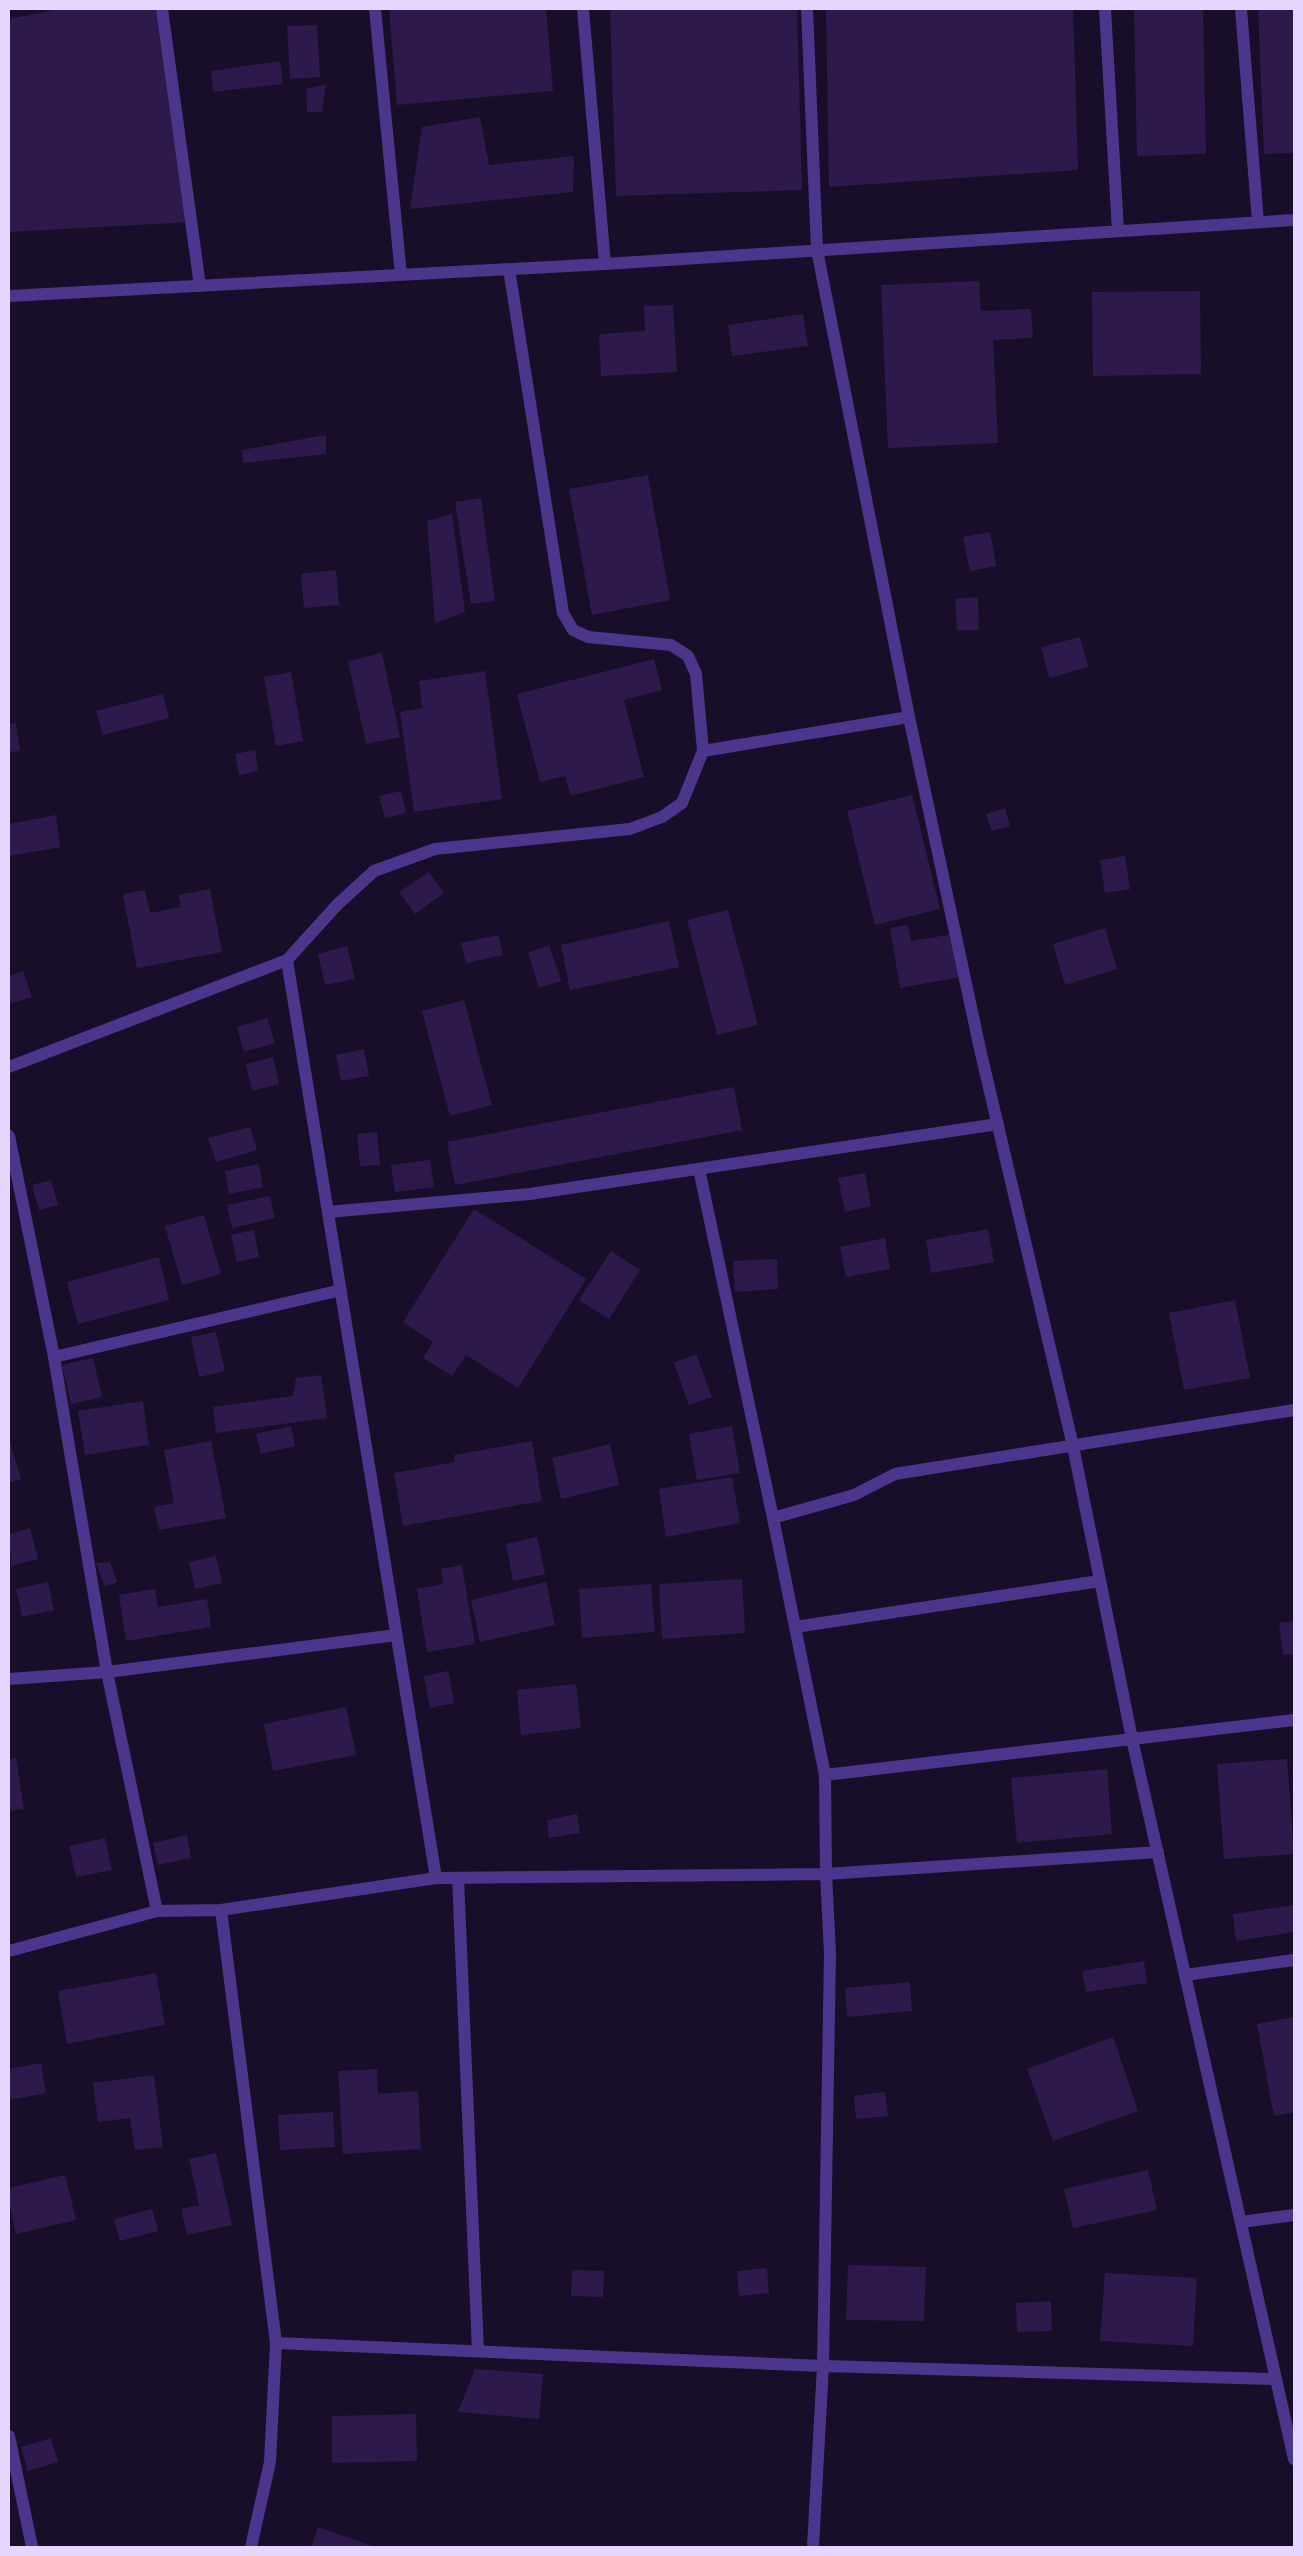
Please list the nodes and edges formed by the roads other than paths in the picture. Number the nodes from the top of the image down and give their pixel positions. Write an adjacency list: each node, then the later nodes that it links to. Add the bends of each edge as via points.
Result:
1 (162, 9): 14 (street)
2 (375, 9): 13 (street)
3 (583, 9): 11 (street)
4 (807, 9): 10 (street)
5 (1105, 9): 9 (street)
6 (1241, 9): 8 (street)
7 (1294, 220): 8 (street)
8 (1258, 222): 9 (street)
9 (1118, 231): 10 (street)
10 (817, 250): 11 (street); 16 (street)
11 (605, 264): 12 (street)
12 (509, 269): 13 (street); 17 (street, via 562,613 573,630 588,636 671,645 688,656 696,674)
13 (401, 275): 14 (street)
14 (200, 286): 15 (street)
15 (9, 296)
16 (909, 717): 17 (street); 20 (street)
17 (703, 751): 18 (street, via 682,803 662,817 630,829 435,849 374,871 337,904)
18 (287, 960): 19 (street); 23 (street)
19 (9, 1067)
20 (998, 1124): 22 (street); 27 (street)
21 (9, 1136): 25 (street)
22 (699, 1169): 23 (street, via 530,1194); 28 (street)
23 (328, 1212): 24 (street)
24 (341, 1290): 25 (street); 31 (street)
25 (54, 1357): 32 (street)
26 (1294, 1410): 27 (street)
27 (1073, 1446): 28 (street, via 895,1474 854,1495); 29 (street)
28 (773, 1518): 30 (street)
29 (1100, 1581): 30 (street); 35 (street)
30 (795, 1627): 36 (street)
31 (396, 1635): 32 (street); 39 (street)
32 (107, 1672): 33 (street); 42 (street)
33 (9, 1679)
34 (1294, 1720): 35 (street)
35 (1132, 1739): 36 (street); 37 (street)
36 (825, 1775): 38 (street)
37 (1158, 1852): 38 (street); 45 (street)
38 (826, 1874): 40 (street); 50 (street, via 830,1953)
39 (436, 1878): 40 (street); 41 (street)
40 (458, 1878): 49 (street)
41 (221, 1910): 42 (street); 48 (street)
42 (156, 1911): 43 (street)
43 (9, 1952)
44 (1294, 1960): 45 (street)
45 (1185, 1975): 47 (street)
46 (1294, 2215): 47 (street)
47 (1241, 2222): 51 (street)
48 (276, 2343): 49 (street); 55 (street, via 270,2462)
49 (478, 2352): 50 (street)
50 (822, 2366): 51 (street); 56 (street)
51 (1276, 2379): 53 (street)
52 (9, 2436): 54 (street)
53 (1294, 2459)
54 (32, 2547)
55 (251, 2547)
56 (813, 2547)

